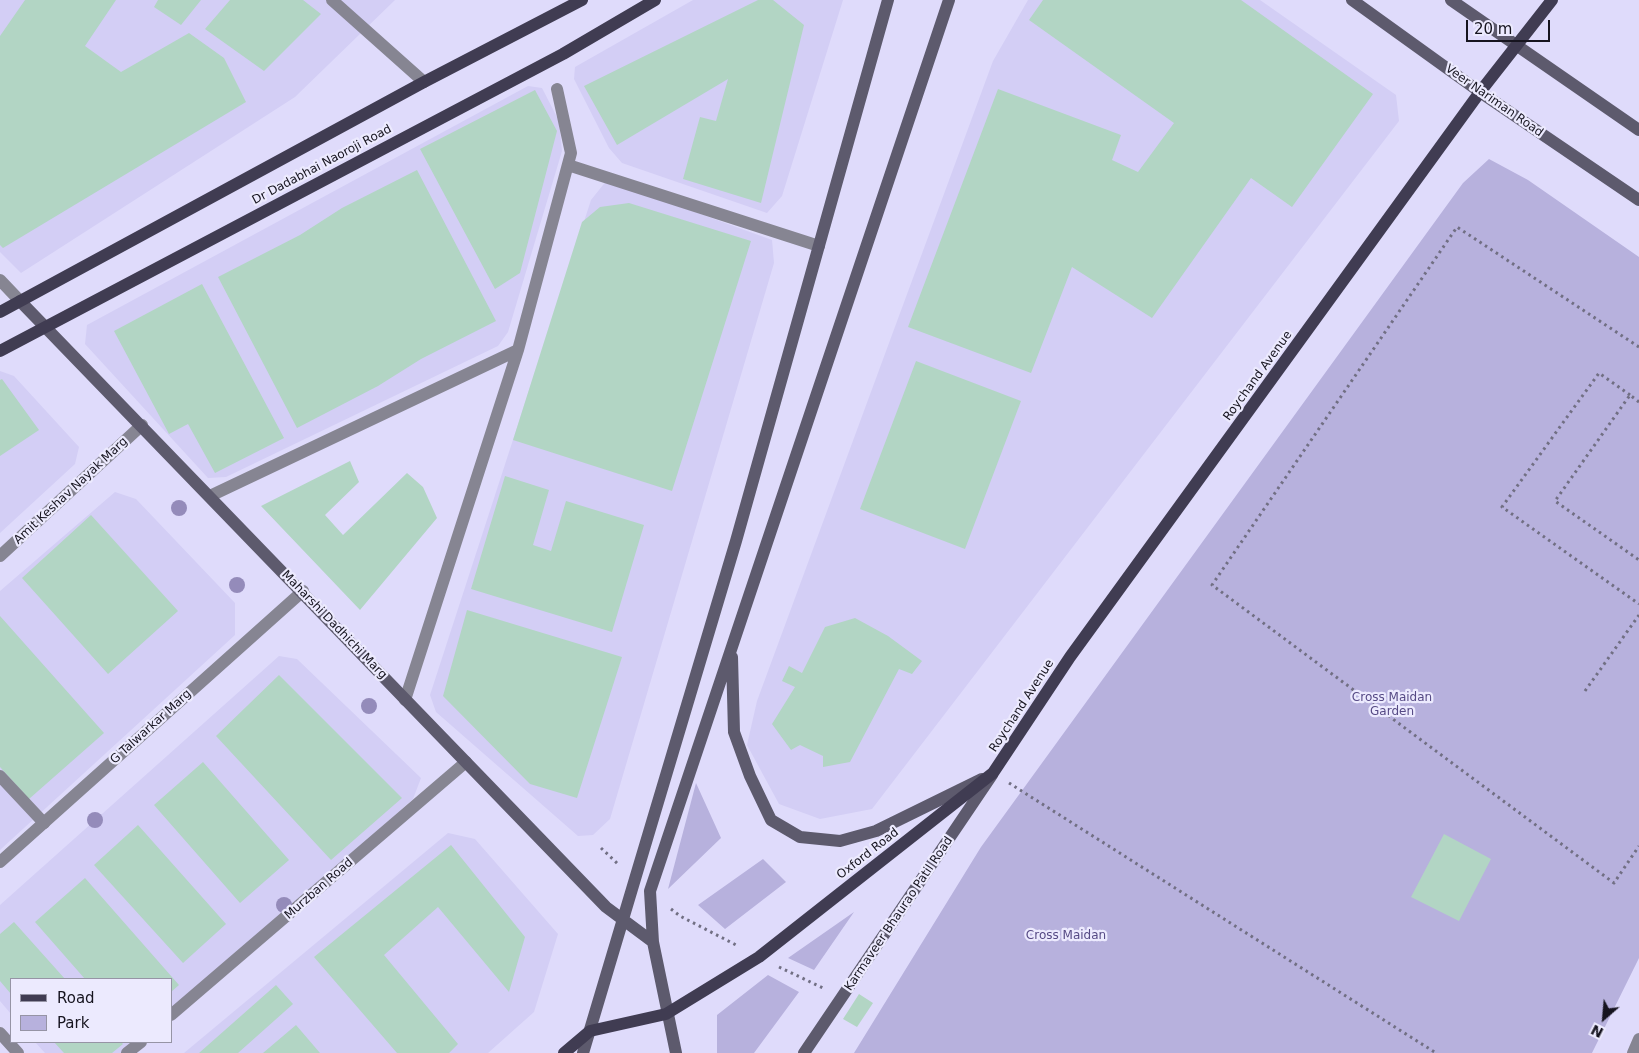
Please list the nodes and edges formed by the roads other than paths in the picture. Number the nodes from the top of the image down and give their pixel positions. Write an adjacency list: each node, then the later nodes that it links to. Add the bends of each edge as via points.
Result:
1 (332, 0): 10 (street)
2 (582, 0): 10 (main road, Dr Dadabhai Naoroji Road)
3 (655, 0): 20 (main road, Dr Dadabhai Naoroji Road, via 563,54)
4 (888, 0): 16 (main road)
5 (949, 0): 27 (main road)
6 (1352, 0): 12 (main road, Veer Nariman Road)
7 (1450, 0): 9 (main road)
8 (1552, 0): 9 (main road, Roychand Avenue)
9 (1516, 47): 12 (main road, Roychand Avenue); 13 (main road)
10 (424, 82): 18 (main road, Dr Dadabhai Naoroji Road)
11 (557, 89): 14 (street)
12 (1480, 92): 15 (main road, Veer Nariman Road); 30 (main road, Roychand Avenue, via 1070,657)
13 (1639, 130)
14 (569, 159): 16 (street); 21 (street)
15 (1639, 200)
16 (819, 246): 34 (main road, via 736,541)
17 (0, 280): 18 (street)
18 (20, 301): 19 (main road, Dr Dadabhai Naoroji Road); 20 (main road, Maharshi Dadhichi Marg)
19 (0, 312)
20 (46, 326): 22 (main road, Dr Dadabhai Naoroji Road); 23 (main road, Maharshi Dadhichi Marg)
21 (518, 350): 24 (street); 28 (street)
22 (0, 351)
23 (142, 425): 24 (main road, Maharshi Dadhichi Marg); 25 (street, Amit Keshav Nayak Marg)
24 (210, 496): 26 (main road, Maharshi Dadhichi Marg)
25 (0, 556)
26 (303, 591): 28 (main road, Maharshi Dadhichi Marg); 32 (street, G Talwarkar Marg)
27 (732, 648): 30 (main road, via 734,732 771,820 800,837 840,841 876,830); 35 (main road, via 650,891)
28 (405, 700): 29 (main road, Maharshi Dadhichi Marg)
29 (466, 762): 34 (main road, Maharshi Dadhichi Marg, via 606,906); 37 (street, Murzban Road)
30 (994, 773): 36 (main road, Oxford Road, via 759,957); 47 (main road, Karmaveer Bhaurao Patil Road)
31 (0, 776): 32 (street)
32 (44, 823): 33 (street, G Talwarkar Marg)
33 (0, 862)
34 (623, 919): 35 (main road, Maharshi Dadhichi Marg); 38 (main road)
35 (653, 942): 36 (main road)
36 (666, 1014): 38 (main road, Oxford Road); 46 (main road)
37 (172, 1015)
38 (590, 1031): 44 (main road); 45 (main road)
39 (0, 1033): 42 (street)
40 (1639, 1039): 48 (street)
41 (139, 1043): 43 (street)
42 (18, 1053)
43 (127, 1053)
44 (564, 1053)
45 (584, 1053)
46 (676, 1053)
47 (804, 1053)
48 (1633, 1053)

